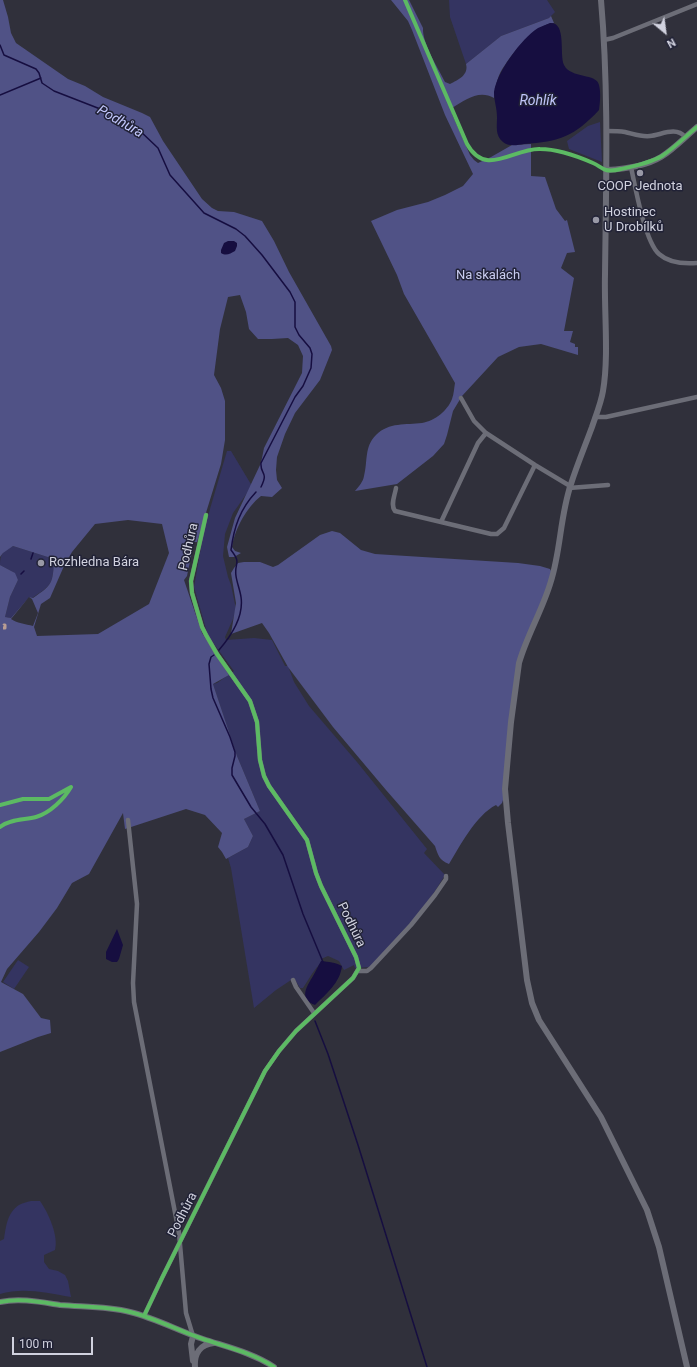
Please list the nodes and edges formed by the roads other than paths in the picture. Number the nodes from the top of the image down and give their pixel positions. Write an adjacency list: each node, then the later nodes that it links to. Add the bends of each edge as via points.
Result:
1 (601, 0): 3 (main road)
2 (697, 4): 3 (street)
3 (604, 40): 5 (main road)
4 (697, 127): 6 (main road)
5 (607, 130): 6 (street, via 643,136 678,132); 8 (main road)
6 (685, 137): 7 (main road, via 662,156)
7 (631, 167): 8 (main road); 9 (street, via 646,226 656,251 664,258 675,262)
8 (607, 170): 12 (main road, via 605,375 602,398)
9 (697, 263)
10 (697, 397): 12 (street, via 606,417)
11 (461, 398): 13 (street, via 474,422)
12 (595, 417): 16 (main road)
13 (486, 433): 14 (street); 19 (street, via 478,443)
14 (534, 465): 16 (street); 19 (street, via 500,533 491,534)
15 (608, 485): 16 (street)
16 (570, 487): 32 (main road, via 552,580 522,650 519,663 506,775 508,823 527,980 539,1020 602,1117 647,1210 659,1247)
17 (396, 488): 19 (street, via 393,504 395,511)
18 (206, 515): 22 (street, Podhůra, via 191,581 202,627 250,702 257,722 260,760 266,782 307,840 321,886 356,957)
19 (441, 522)
20 (128, 820): 25 (street, Podhůra, via 137,904 134,1002)
21 (446, 876): 22 (street, via 435,895 399,939 371,968 367,971)
22 (358, 971): 24 (street, Podhůra, via 354,978)
23 (293, 980): 24 (street)
24 (314, 1013): 25 (street, Podhůra, via 287,1040 265,1071)
25 (180, 1242): 27 (street, Podhůra); 28 (street, Podhůra, via 186,1313)
26 (0, 1302): 27 (main road, via 23,1300 113,1308)
27 (144, 1316): 28 (main road)
28 (193, 1336): 29 (main road); 30 (main road, via 191,1346)
29 (215, 1343): 30 (main road, via 200,1349 195,1358); 31 (main road, via 255,1357)
30 (195, 1367)
31 (274, 1367)
32 (687, 1367)

